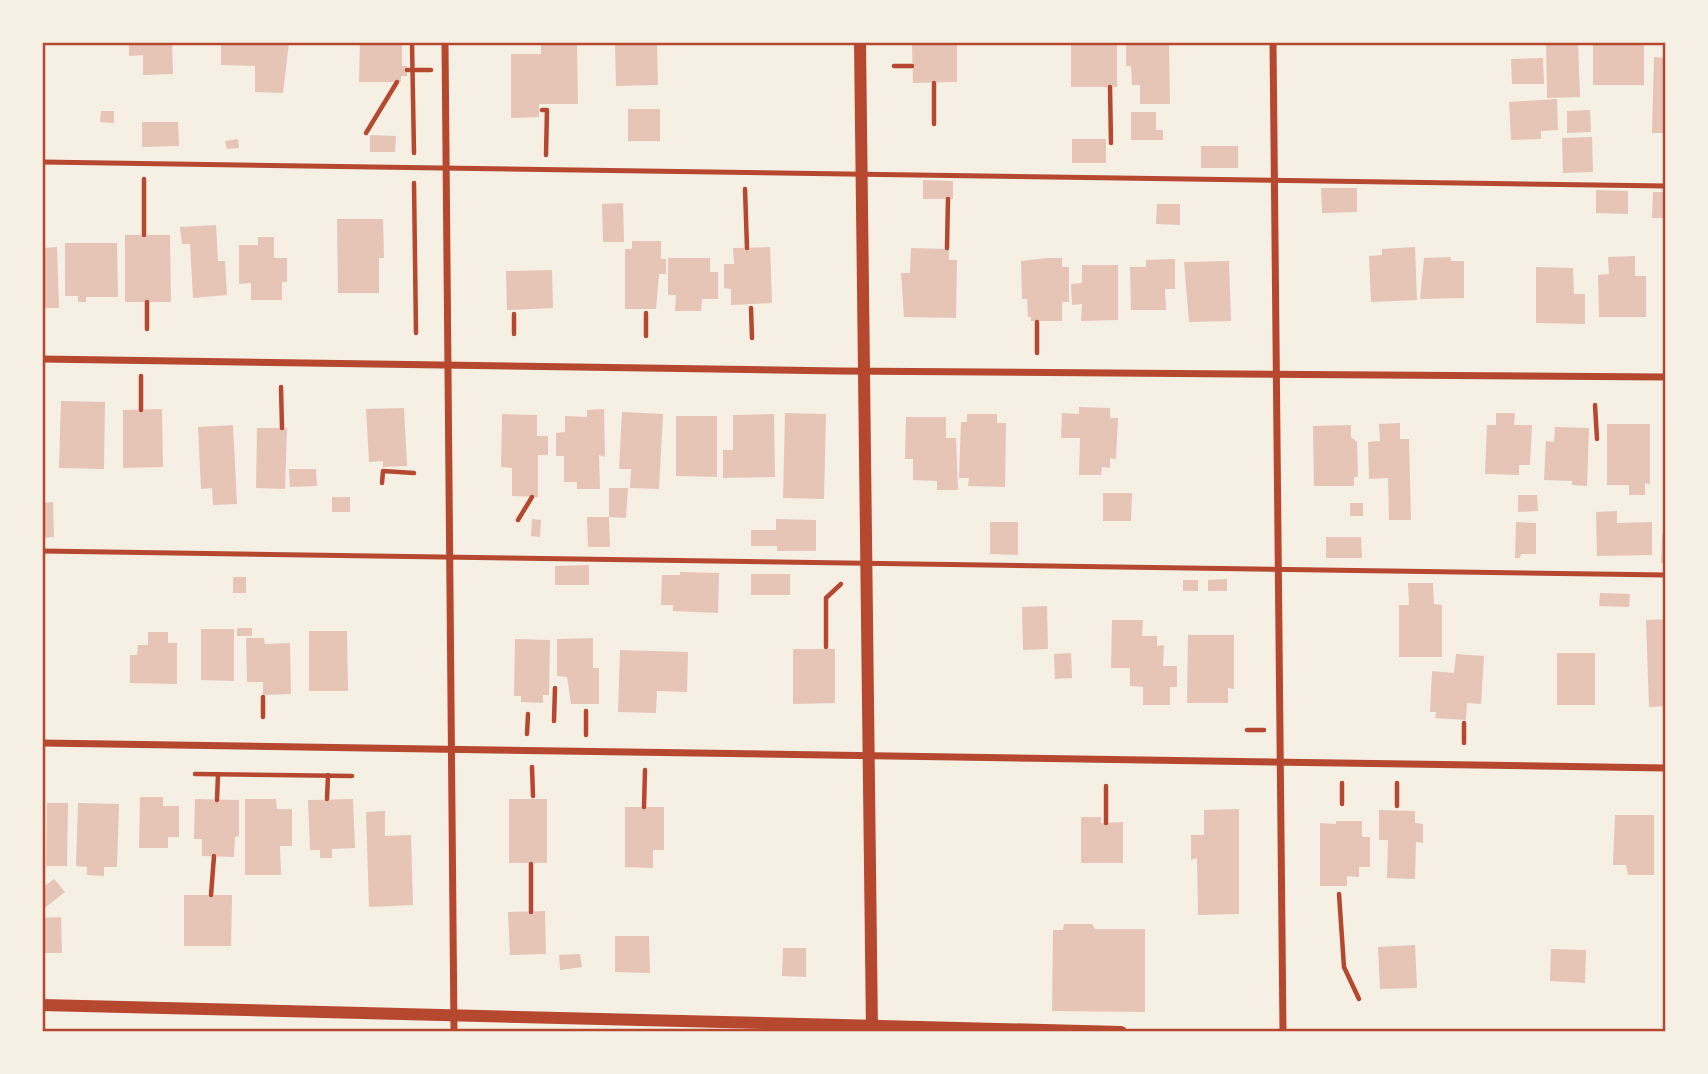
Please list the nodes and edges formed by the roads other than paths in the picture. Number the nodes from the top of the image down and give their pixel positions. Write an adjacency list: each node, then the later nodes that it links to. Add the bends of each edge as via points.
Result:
1 (445, 42): 5 (street)
2 (860, 42): 6 (street)
3 (1273, 42): 7 (street)
4 (42, 162): 5 (lane)
5 (446, 168): 6 (lane); 10 (street)
6 (861, 174): 7 (lane); 11 (street)
7 (1274, 180): 8 (lane); 12 (street)
8 (1666, 186)
9 (42, 359): 10 (street)
10 (449, 365): 11 (street); 15 (street)
11 (864, 371): 12 (street); 16 (street)
12 (1276, 372): 13 (street); 17 (street)
13 (1666, 377)
14 (42, 551): 15 (lane)
15 (451, 558): 16 (lane); 20 (street)
16 (866, 564): 17 (lane); 21 (street)
17 (1278, 569): 18 (lane); 22 (street)
18 (1666, 575)
19 (42, 743): 20 (street)
20 (453, 751): 21 (street); 25 (street)
21 (868, 757): 22 (street); 26 (street)
22 (1280, 762): 23 (street); 29 (street)
23 (1666, 768)
24 (42, 1005): 25 (street)
25 (454, 1013): 26 (street); 27 (street)
26 (872, 1029): 28 (street)
27 (454, 1032)
28 (1121, 1032)
29 (1283, 1032)

